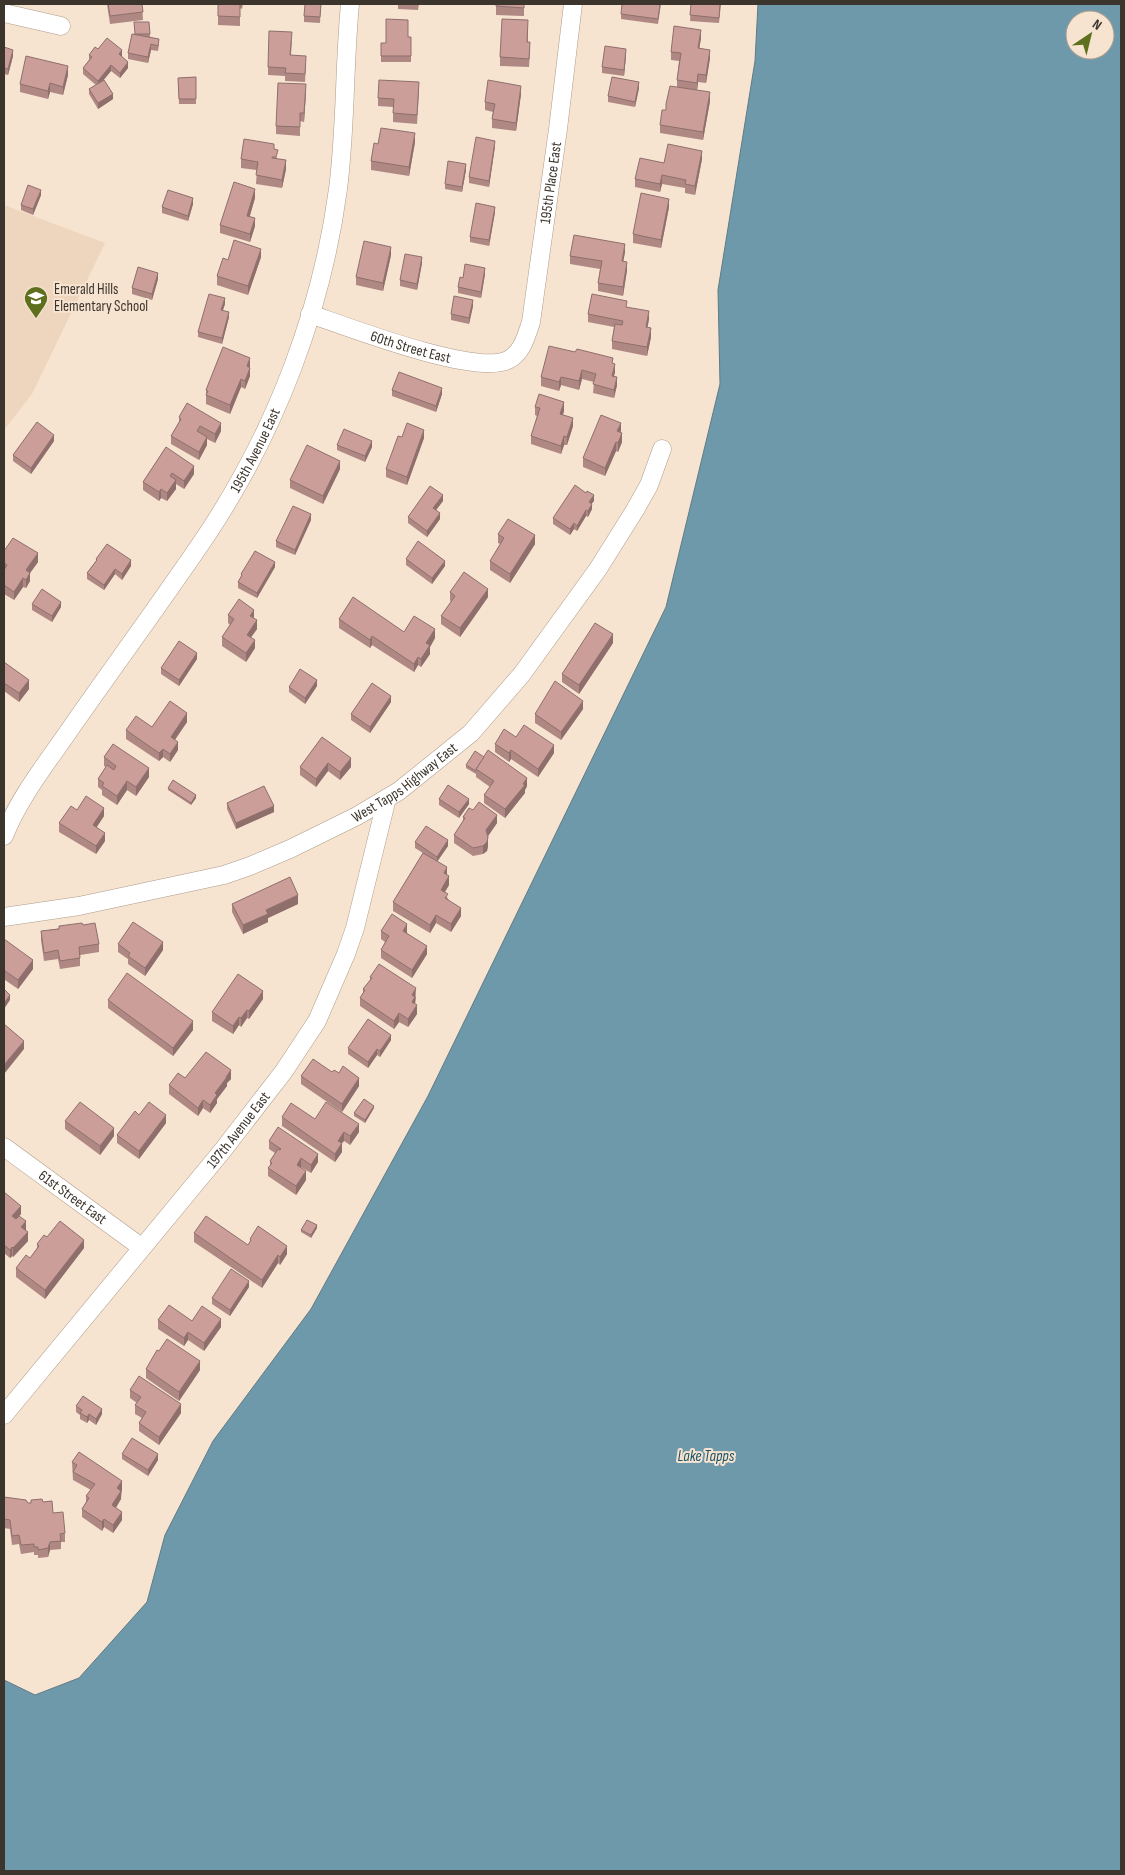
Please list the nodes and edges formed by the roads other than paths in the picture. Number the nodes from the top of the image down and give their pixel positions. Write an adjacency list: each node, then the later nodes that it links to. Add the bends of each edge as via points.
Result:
1 (350, 4): 5 (street, 195th Avenue East, via 338,187 323,270)
2 (573, 4): 6 (street, 195th Place East, via 531,322 520,350)
3 (4, 13): 4 (street)
4 (61, 26)
5 (310, 314): 6 (street, 60th Street East, via 464,362 487,364 506,361); 9 (street, 195th Avenue East, via 278,403 238,483 201,543 29,788)
6 (514, 356)
7 (662, 448): 8 (street, West Tapps Highway East, via 649,485 635,510 598,569 522,674 471,733)
8 (387, 798): 10 (street, West Tapps Highway East, via 290,849 250,866 79,906); 12 (street, 197th Avenue East, via 355,928 317,1021 223,1150)
9 (4, 836)
10 (4, 917)
11 (4, 1148): 12 (street, 61st Street East)
12 (141, 1247): 13 (street, 197th Avenue East)
13 (4, 1415)

